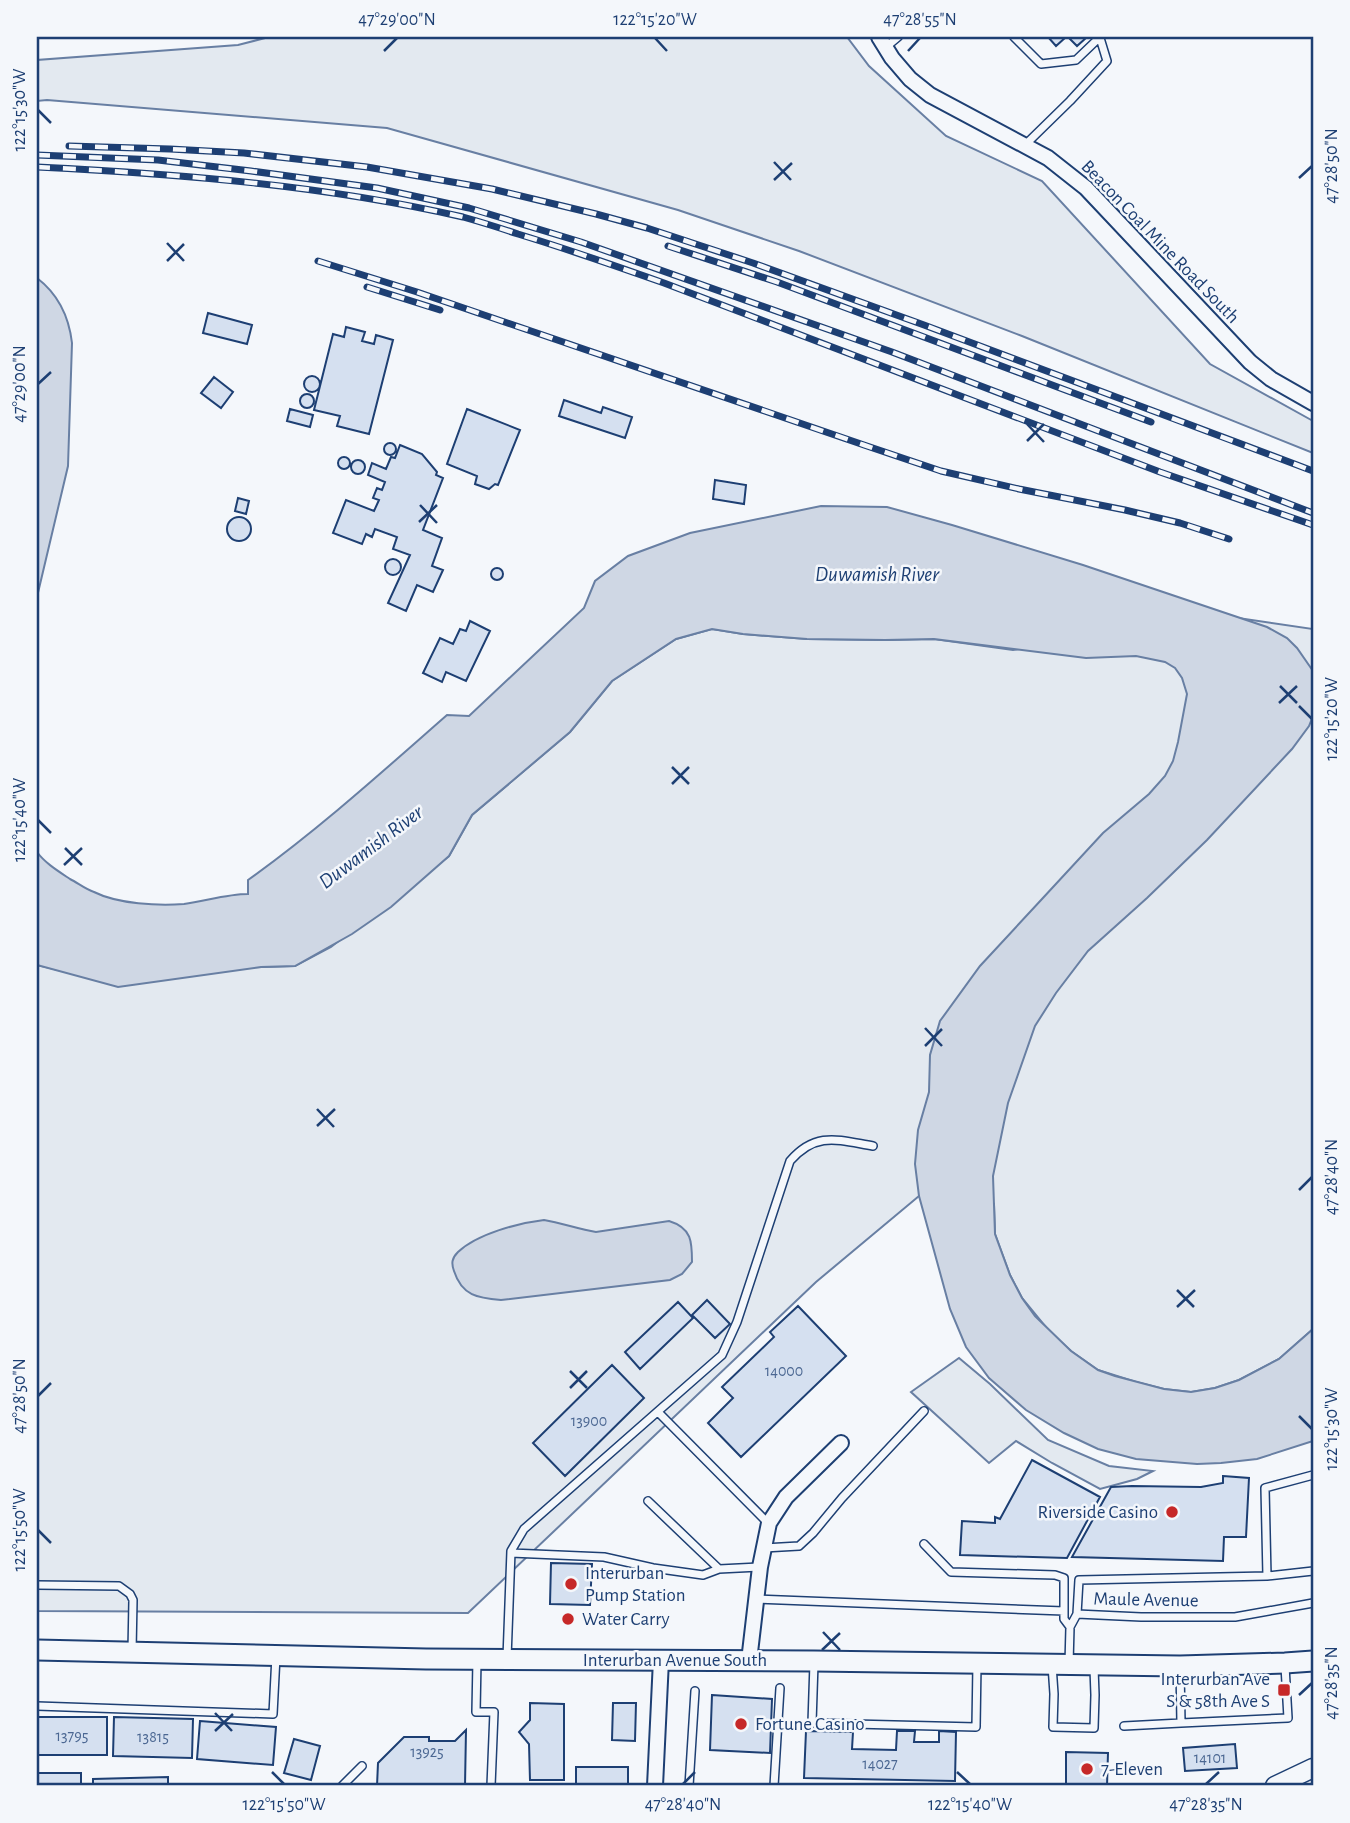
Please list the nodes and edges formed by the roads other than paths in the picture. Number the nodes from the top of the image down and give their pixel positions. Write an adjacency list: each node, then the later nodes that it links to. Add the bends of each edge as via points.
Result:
1 (898, 37): 4 (lane)
2 (1014, 37): 3 (lane, via 1041,64 1076,60)
3 (1100, 37): 5 (lane, via 1107,61)
4 (883, 42): 5 (street, Beacon Coal Mine Road South, via 909,79 930,95)
5 (1024, 145): 6 (street, Beacon Coal Mine Road South, via 1086,188 1250,362)
6 (1313, 403)
7 (873, 1146): 9 (lane, via 826,1139 790,1161 722,1355)
8 (924, 1411): 15 (lane, via 799,1546)
9 (658, 1412): 13 (lane); 16 (lane, via 524,1529)
10 (841, 1443): 13 (street, via 786,1497)
11 (1313, 1475): 20 (lane, via 1265,1488)
12 (648, 1501): 18 (lane)
13 (769, 1523): 15 (street)
14 (923, 1544): 24 (lane, via 951,1572 1060,1576 1064,1578)
15 (763, 1548): 17 (street)
16 (511, 1553): 18 (lane, via 604,1557 703,1575); 31 (lane)
17 (760, 1567): 18 (lane); 22 (street)
18 (719, 1569)
19 (1313, 1572): 20 (lane, Maule Avenue)
20 (1267, 1576): 25 (lane, Maule Avenue, via 1079,1580)
21 (37, 1585): 28 (lane, via 125,1589 133,1600)
22 (756, 1599): 24 (lane); 33 (street)
23 (1313, 1603): 25 (lane, Maule Avenue, via 1236,1617)
24 (1063, 1611): 26 (lane)
25 (1077, 1614): 26 (lane)
26 (1070, 1627): 38 (lane)
27 (37, 1650): 28 (main road, Interurban Avenue South)
28 (132, 1653): 29 (main road, Interurban Avenue South)
29 (276, 1656): 30 (main road, Interurban Avenue South); 43 (lane, via 273,1714)
30 (477, 1659): 31 (main road, Interurban Avenue South); 49 (lane, via 475,1712 494,1712)
31 (507, 1659): 32 (main road, Interurban Avenue South)
32 (661, 1660): 33 (main road, Interurban Avenue South); 50 (street)
33 (749, 1661): 34 (main road, Interurban Avenue South)
34 (814, 1661): 36 (main road, Interurban Avenue South); 36 (lane, via 812,1723 976,1727)
35 (1313, 1661): 37 (main road, Interurban Avenue South)
36 (978, 1663): 38 (main road, Interurban Avenue South)
37 (1285, 1663): 40 (main road, Interurban Avenue South); 44 (lane, via 1288,1718)
38 (1060, 1664): 39 (main road, Interurban Avenue South); 39 (lane, via 1052,1727 1094,1728)
39 (1093, 1664): 40 (main road, Interurban Avenue South)
40 (1180, 1666): 44 (lane)
41 (780, 1688): 52 (lane)
42 (695, 1691): 51 (lane)
43 (37, 1706)
44 (1181, 1723): 45 (lane)
45 (1124, 1726)
46 (362, 1766): 48 (lane)
47 (1313, 1768): 53 (street)
48 (342, 1786)
49 (491, 1786)
50 (655, 1786)
51 (689, 1786)
52 (774, 1786)
53 (1275, 1786)

